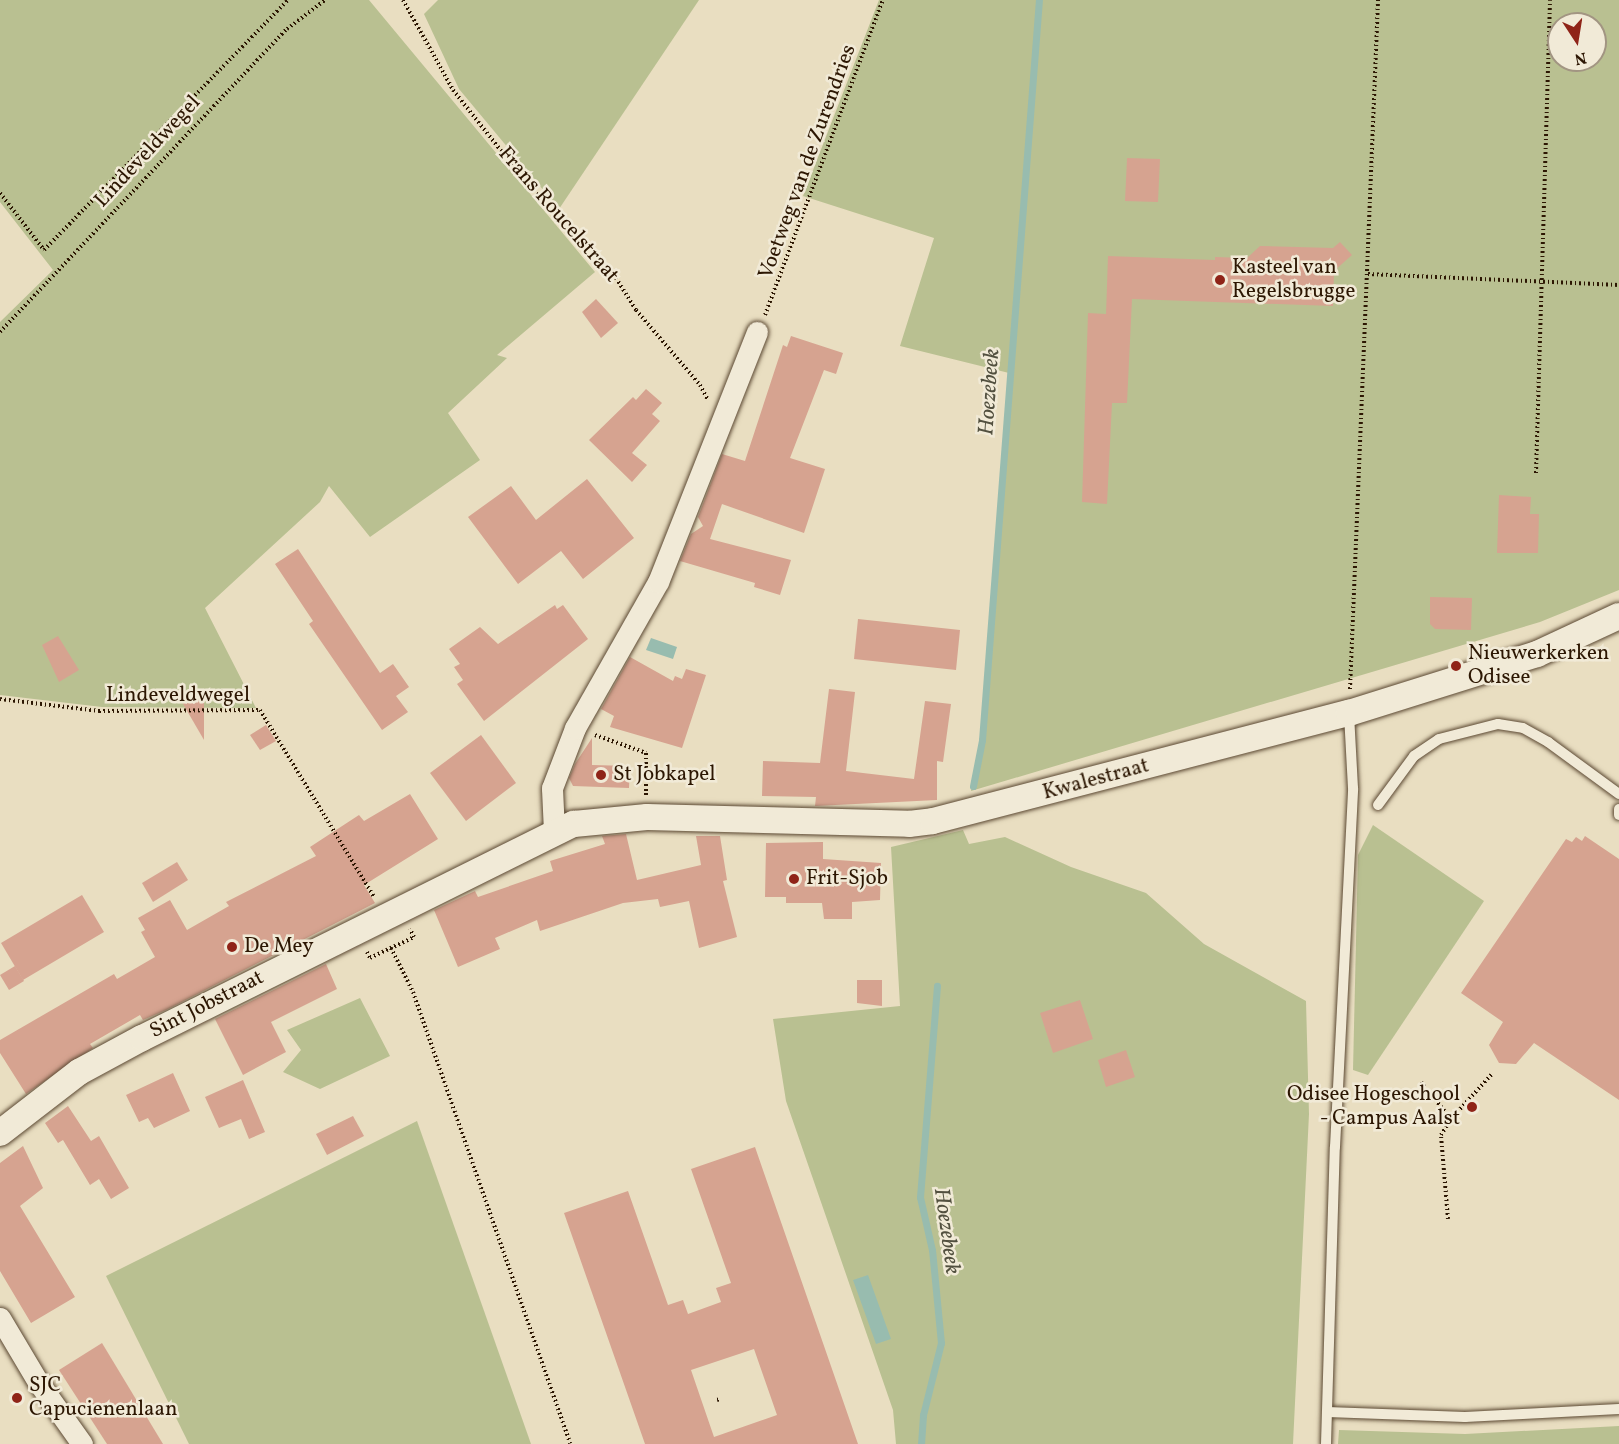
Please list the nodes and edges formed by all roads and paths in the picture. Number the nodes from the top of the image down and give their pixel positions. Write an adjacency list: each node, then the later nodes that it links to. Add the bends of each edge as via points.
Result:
1 (288, 0): 7 (path, via 44,250)
2 (325, 0): 11 (path, Lindeveldwegel, via 279,37)
3 (403, 0): 13 (path, Frans Roucelstraat, via 453,90 530,187 616,278 636,310 700,385)
4 (883, 0): 12 (path, Voetweg van de Zurendries, via 778,287)
5 (1378, 0): 8 (path)
6 (1550, 0): 9 (path)
7 (0, 193)
8 (1368, 274): 9 (path); 17 (path)
9 (1540, 283): 10 (path); 14 (path)
10 (1619, 285)
11 (0, 332)
12 (757, 332): 13 (street)
13 (720, 425): 18 (street, via 658,582)
14 (1536, 473)
15 (1619, 616): 17 (street, Kwalestraat, via 1537,654)
16 (0, 699): 25 (path, Lindeveldwegel, via 99,711 260,710)
17 (1349, 713): 23 (street, Kwalestraat, via 933,821 909,824); 34 (lane, via 1353,788 1335,1147)
18 (575, 728): 23 (path, via 646,753); 24 (street, via 552,788)
19 (1619, 794): 20 (lane, via 1548,742 1523,728 1498,724 1438,739 1414,756)
20 (1378, 805)
21 (1619, 809): 22 (lane)
22 (1619, 815)
23 (647, 817): 24 (street, Kwalestraat, via 596,820)
24 (554, 831): 25 (street, Sint Jobstraat)
25 (386, 916): 30 (street, Sint Jobstraat, via 90,1066)
26 (391, 948): 36 (path, via 413,992)
27 (1492, 1074): 29 (path)
28 (1421, 1082): 29 (path)
29 (1451, 1119): 31 (path, via 1441,1135)
30 (0, 1133)
31 (1448, 1220)
32 (0, 1318): 35 (street, via 38,1382)
33 (1619, 1409): 34 (lane, via 1465,1417)
34 (1327, 1412): 37 (lane)
35 (82, 1444)
36 (570, 1444)
37 (1326, 1444)

